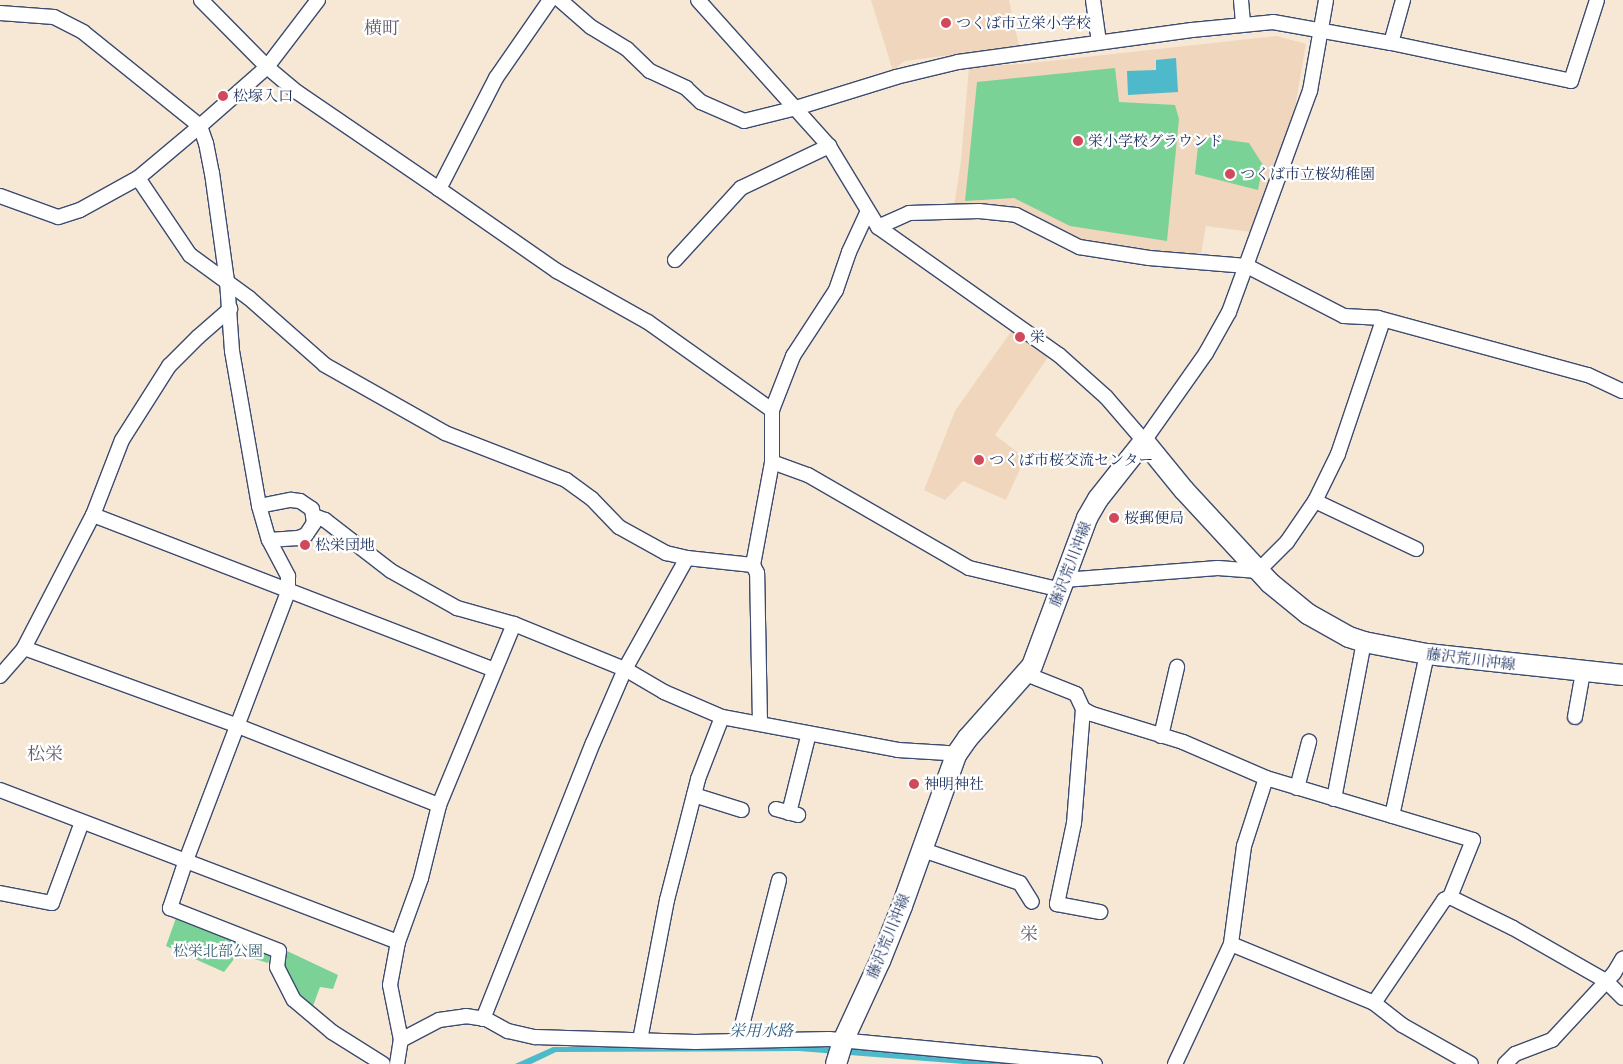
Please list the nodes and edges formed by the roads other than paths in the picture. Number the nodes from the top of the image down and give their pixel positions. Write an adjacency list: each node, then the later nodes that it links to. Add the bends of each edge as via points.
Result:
1 (201, 0): 16 (street)
2 (318, 0): 16 (street)
3 (550, 0): 21 (street, via 496,78)
4 (560, 0): 17 (street, via 650,71 686,88 700,102 744,121)
5 (698, 0): 17 (street)
6 (1093, 0): 14 (street)
7 (1241, 0): 12 (street)
8 (1326, 0): 13 (street)
9 (1403, 0): 15 (street)
10 (1597, 0): 15 (street, via 1571,81)
11 (0, 13): 18 (street, via 54,17 83,32)
12 (1243, 24): 13 (street, via 1273,22); 14 (street)
13 (1321, 31): 15 (street); 26 (street, via 1310,91)
14 (1099, 42): 17 (street, via 958,62 896,77)
15 (1391, 42)
16 (267, 66): 18 (street); 21 (street, via 297,92)
17 (796, 108): 19 (street)
18 (200, 126): 20 (street); 27 (street, via 212,173)
19 (829, 146): 23 (street); 25 (street, via 741,188)
20 (138, 178): 22 (street, via 80,210 58,216); 27 (street, via 190,255)
21 (439, 189): 31 (street, via 557,271 648,322)
22 (0, 196)
23 (867, 213): 24 (street); 31 (street, via 848,252 836,290 793,356)
24 (878, 228): 26 (street, via 909,213 979,211 1016,215 1079,247 1149,258); 32 (street, via 1059,355 1106,397)
25 (674, 260)
26 (1248, 266): 29 (street, via 1344,316); 32 (street, via 1229,312 1206,353)
27 (227, 281): 28 (street); 40 (street, via 325,365 445,433 566,480 592,499 619,527 666,553)
28 (230, 310): 35 (street, via 232,352); 36 (street, via 169,366 122,440)
29 (1383, 320): 30 (street, via 1588,375); 34 (street, via 1338,454)
30 (1623, 392)
31 (772, 410): 33 (street)
32 (1144, 441): 42 (main road, 藤沢荒川沖線); 43 (main road, 藤沢荒川沖線, via 1086,518)
33 (772, 462): 41 (street); 43 (street, via 808,475 969,568)
34 (1315, 501): 39 (street); 42 (street, via 1287,542)
35 (259, 506): 37 (street, via 300,501 312,509); 38 (street)
36 (93, 514): 44 (street); 47 (street)
37 (314, 516): 38 (street, via 314,523 306,535); 45 (street, via 325,520 390,571 457,608)
38 (269, 540): 44 (street, via 288,576)
39 (1416, 550)
40 (687, 558): 41 (street); 51 (street)
41 (753, 565): 59 (street, via 758,572)
42 (1258, 571): 43 (street, via 1218,568); 46 (main road, 藤沢荒川沖線, via 1308,614)
43 (1062, 585): 54 (main road, 藤沢荒川沖線, via 1032,666)
44 (288, 592): 50 (street); 60 (street)
45 (514, 624): 50 (street); 51 (street)
46 (1364, 642): 48 (main road, 藤沢荒川沖線); 69 (street)
47 (24, 648): 52 (street); 60 (street)
48 (1427, 654): 53 (main road, 藤沢荒川沖線); 73 (street)
49 (1177, 667): 62 (street)
50 (494, 669): 70 (street)
51 (625, 669): 57 (street, via 664,692); 88 (street)
52 (1, 672)
53 (1582, 672): 55 (main road, 藤沢荒川沖線); 58 (street)
54 (1026, 674): 56 (street, via 1076,694); 64 (main road, 藤沢荒川沖線, via 968,738)
55 (1623, 675)
56 (1083, 709): 62 (street); 81 (street, via 1074,823 1057,904)
57 (722, 717): 59 (street); 68 (street)
58 (1575, 717)
59 (760, 723): 61 (street)
60 (238, 726): 70 (street); 76 (street)
61 (809, 733): 64 (street, via 898,750); 72 (street)
62 (1161, 736): 65 (street, via 1183,742)
63 (1309, 742): 66 (street)
64 (956, 756): 75 (main road, 藤沢荒川沖線)
65 (1266, 778): 66 (street); 83 (street, via 1244,846)
66 (1298, 788): 69 (street)
67 (0, 790): 74 (street)
68 (694, 795): 71 (street); 90 (street, via 667,900)
69 (1334, 799): 73 (street)
70 (439, 805): 82 (street, via 421,878)
71 (742, 810)
72 (788, 812)
73 (1392, 816): 79 (street, via 1473,840)
74 (82, 822): 76 (street); 78 (street, via 52,903)
75 (922, 850): 80 (street, via 1020,883); 92 (main road, 藤沢荒川沖線, via 880,961)
76 (186, 860): 82 (street); 93 (street, via 170,908 279,952 277,967 294,1000 332,1032)
77 (779, 880): 91 (street)
78 (0, 893)
79 (1450, 897): 85 (street, via 1513,928); 87 (street, via 1444,900)
80 (1032, 902)
81 (1100, 912)
82 (398, 942): 89 (street, via 390,985)
83 (1231, 944): 87 (street); 97 (street)
84 (1623, 958): 85 (street)
85 (1606, 981): 86 (street); 99 (street, via 1552,1040 1515,1054)
86 (1623, 998)
87 (1374, 1003): 98 (street, via 1402,1025)
88 (483, 1019): 89 (street, via 466,1016 440,1020); 90 (street, via 508,1031 535,1037)
89 (401, 1040): 94 (street)
90 (640, 1040): 91 (street)
91 (738, 1041): 92 (street)
92 (843, 1041): 95 (main road, 藤沢荒川沖線); 96 (street)
93 (383, 1064)
94 (397, 1064)
95 (836, 1064)
96 (1095, 1064)
97 (1175, 1064)
98 (1471, 1064)
99 (1505, 1064)

